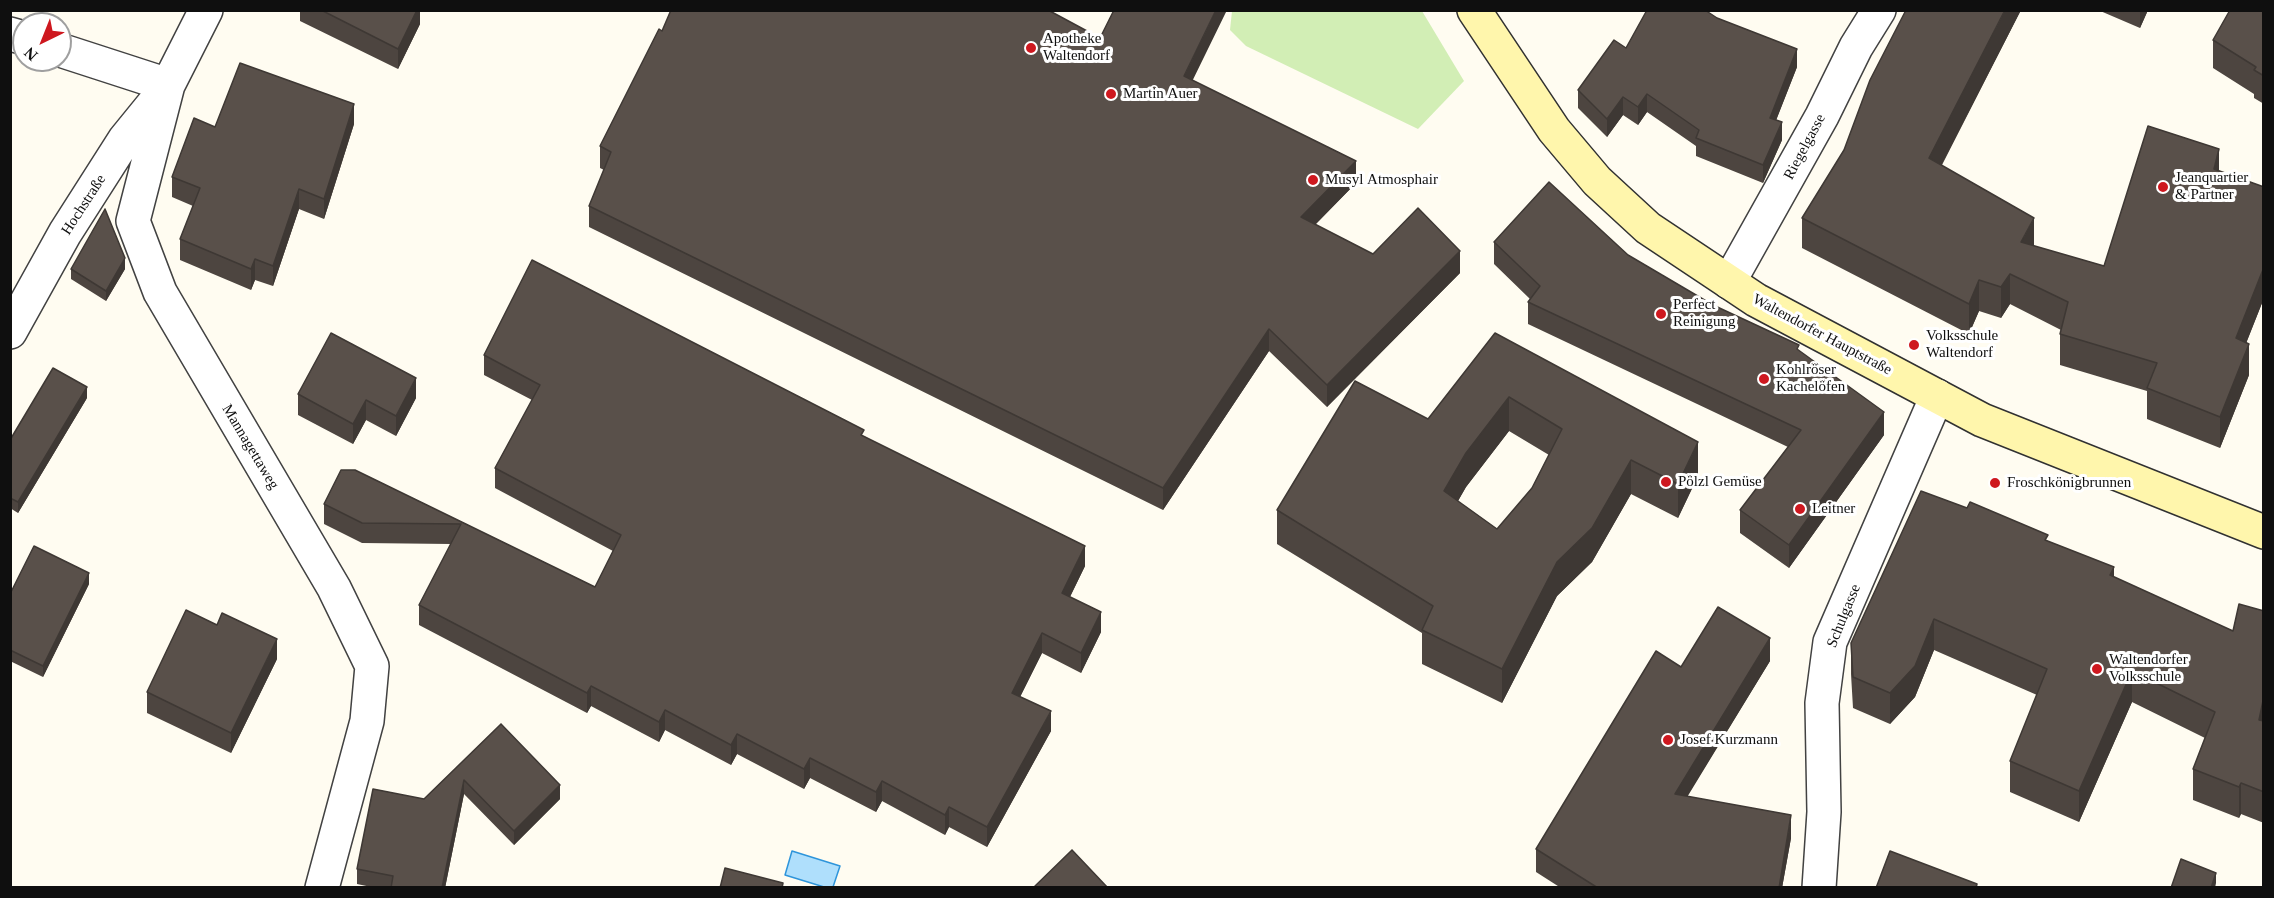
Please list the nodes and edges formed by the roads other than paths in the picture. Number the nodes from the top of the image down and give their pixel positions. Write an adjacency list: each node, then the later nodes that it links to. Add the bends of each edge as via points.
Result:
1 (206, 10): 5 (street, Mannagettaweg)
2 (1474, 10): 6 (main road, Waltendorfer Hauptstraße, via 1554,130 1597,181 1648,228)
3 (1879, 10): 6 (street, Riegelgasse)
4 (72, 54): 5 (street)
5 (168, 85): 7 (street, Hochstraße, via 125,140 65,233); 10 (street, Mannagettaweg, via 133,221 142,251 199,361 334,588 372,666 367,722)
6 (1729, 282): 8 (main road, Waltendorfer Hauptstraße)
7 (10, 332)
8 (1937, 396): 9 (main road, Waltendorfer Hauptstraße, via 2007,431); 11 (street, Schulgasse, via 1830,642 1822,703 1824,812)
9 (2264, 532)
10 (322, 888)
11 (1819, 888)

